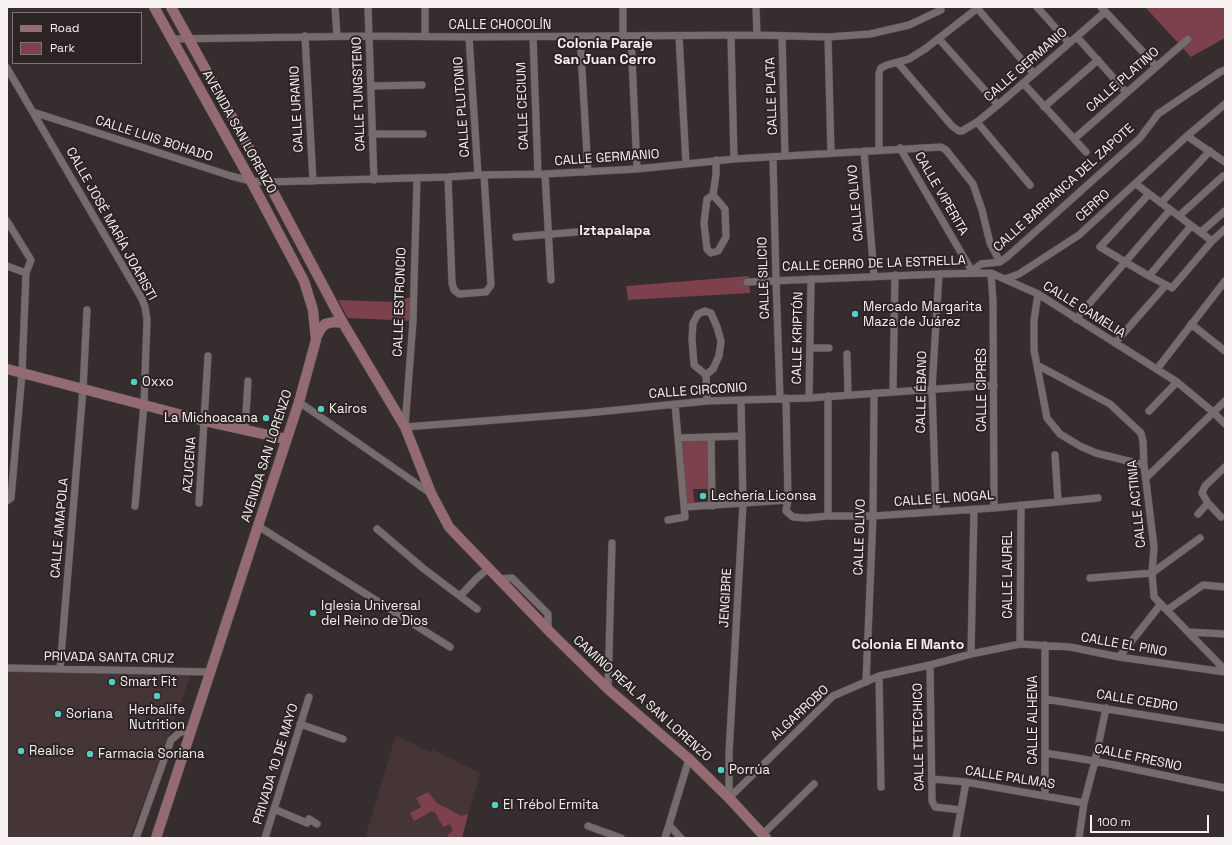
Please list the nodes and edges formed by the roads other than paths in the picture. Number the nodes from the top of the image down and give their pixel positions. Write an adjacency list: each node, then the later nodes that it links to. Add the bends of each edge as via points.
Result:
1 (154, 7): 28 (main road, AVENIDA SAN LORENZO)
2 (171, 7): 27 (main road, AVENIDA SAN LORENZO)
3 (335, 7): 14 (street)
4 (368, 7): 15 (street, CALLE TUNGSTENO)
5 (425, 7): 21 (street)
6 (623, 7): 17 (street)
7 (756, 7): 12 (street)
8 (1037, 7): 31 (street)
9 (978, 8): 29 (street); 38 (street)
10 (1103, 9): 26 (street, CALLE GERMANIO); 34 (street)
11 (941, 10): 25 (street, CALLE CHOCOLÍN, via 909,25 870,34)
12 (757, 35): 19 (street, CALLE CHOCOLÍN); 20 (street, CALLE CHOCOLÍN)
13 (305, 36): 14 (street, CALLE CHOCOLÍN); 27 (street, CALLE CHOCOLÍN); 74 (street, CALLE URANIO)
14 (336, 36): 15 (street, CALLE CHOCOLÍN)
15 (368, 36): 21 (street, CALLE CHOCOLÍN); 42 (street, CALLE TUNGSTENO)
16 (580, 36): 17 (street, CALLE CHOCOLÍN); 23 (street, CALLE CHOCOLÍN); 66 (street)
17 (623, 36): 24 (street, CALLE CHOCOLÍN)
18 (679, 36): 19 (street, CALLE CHOCOLÍN); 24 (street, CALLE CHOCOLÍN); 64 (street)
19 (731, 36): 61 (street)
20 (782, 36): 25 (street, CALLE CHOCOLÍN); 59 (street, CALLE PLATA)
21 (425, 37): 22 (street, CALLE CHOCOLÍN)
22 (469, 37): 23 (street, CALLE CHOCOLÍN); 68 (street, CALLE PLUTONIO)
23 (533, 37): 67 (street, CALLE CECIUM)
24 (631, 37): 65 (street)
25 (828, 37): 58 (street)
26 (1077, 37): 31 (street, CALLE GERMANIO); 32 (street)
27 (188, 38): 28 (street, CALLE CHOCOLÍN); 37 (main road, AVENIDA SAN LORENZO)
28 (172, 39): 39 (main road, AVENIDA SAN LORENZO)
29 (940, 39): 33 (street); 45 (street)
30 (1188, 40): 34 (street, CALLE PLATINO)
31 (1069, 44): 38 (street, CALLE GERMANIO)
32 (1098, 60): 43 (street); 46 (street)
33 (898, 63): 48 (street, CALLE GERMANIO, via 952,126 959,131 966,130); 54 (street, via 881,68 879,73)
34 (1156, 66): 43 (street, CALLE PLATINO)
35 (7, 68): 47 (street, CALLE JOSÉ MARÍA JOARISTI)
36 (1225, 70): 92 (street, CALLE BARRANCA DEL ZAPOTE, via 1158,114 1140,138)
37 (208, 74): 39 (main road); 75 (main road, AVENIDA SAN LORENZO)
38 (1034, 74): 40 (street, CALLE GERMANIO)
39 (195, 80): 73 (main road, AVENIDA SAN LORENZO)
40 (1023, 83): 45 (street, CALLE GERMANIO); 46 (street)
41 (422, 84): 42 (street)
42 (371, 86): 49 (street, CALLE TUNGSTENO)
43 (1126, 92): 52 (street, CALLE PLATINO)
44 (1225, 104): 51 (street, CERRO)
45 (998, 105): 48 (street, CALLE GERMANIO)
46 (1044, 107): 52 (street)
47 (33, 112): 73 (street, CALLE LUIS BOHADO); 141 (street, CALLE JOSÉ MARÍA JOARISTI, via 142,299 147,320)
48 (977, 122): 77 (street)
49 (372, 134): 50 (street); 72 (street, CALLE TUNGSTENO)
50 (423, 134)
51 (1187, 136): 56 (street); 76 (street, CERRO)
52 (1074, 139): 57 (street)
53 (900, 148): 54 (street, CALLE GERMANIO); 92 (street, CALLE GERMANIO, via 940,147 946,150 973,184 990,243); 96 (street, CALLE VIPERITA)
54 (879, 150): 55 (street, CALLE GERMANIO)
55 (864, 151): 58 (street, CALLE GERMANIO); 99 (street, CALLE OLIVO)
56 (1210, 151): 63 (street); 80 (street)
57 (1086, 152)
58 (831, 153): 59 (street, CALLE GERMANIO)
59 (785, 156): 60 (street, CALLE GERMANIO)
60 (773, 157): 61 (street, CALLE GERMANIO); 105 (street, CALLE SILICIO)
61 (734, 159): 62 (street, CALLE GERMANIO)
62 (716, 160): 64 (street, CALLE GERMANIO); 78 (street)
63 (1224, 160)
64 (686, 164): 65 (street, CALLE GERMANIO)
65 (637, 169): 66 (street, CALLE GERMANIO)
66 (588, 172): 67 (street, CALLE GERMANIO)
67 (542, 174): 68 (street, CALLE GERMANIO); 89 (street, CALLE CECIUM)
68 (481, 175): 70 (street, CALLE GERMANIO); 70 (street, CALLE PLUTONIO, via 491,285 486,292 459,294 454,290 452,283)
69 (1223, 176): 83 (street)
70 (448, 177): 71 (street, CALLE GERMANIO)
71 (417, 178): 72 (street, CALLE GERMANIO); 147 (street, CALLE ESTRONCIO, via 413,321)
72 (374, 180): 74 (street, CALLE GERMANIO)
73 (251, 181): 75 (street, CALLE LUIS BOHADO); 114 (main road, AVENIDA SAN LORENZO, via 304,281 313,310)
74 (313, 181): 75 (street, CALLE GERMANIO)
75 (268, 182): 112 (main road, AVENIDA SAN LORENZO)
76 (1136, 184): 79 (street); 103 (street, CERRO, via 1079,235 1019,274)
77 (1030, 185)
78 (713, 194): 78 (street, via 707,199 704,223 707,249 710,253 718,251 726,237 724,209)
79 (1149, 194): 80 (street); 93 (street, via 1100,247)
80 (1161, 203): 81 (street)
81 (1170, 210): 83 (street); 93 (street)
82 (1225, 211): 88 (street)
83 (1178, 216): 85 (street)
84 (7, 221): 95 (street, via 31,260)
85 (1191, 226): 88 (street); 101 (street)
86 (1225, 229): 91 (street)
87 (601, 230): 89 (street)
88 (1201, 232): 91 (street)
89 (549, 235): 90 (street); 104 (street, CALLE CECIUM)
90 (516, 237)
91 (1212, 241): 108 (street, via 1172,288)
92 (1000, 262): 96 (street, CALLE BARRANCA DEL ZAPOTE, via 981,264)
93 (1125, 262): 101 (street); 111 (street)
94 (7, 266): 95 (street)
95 (26, 273): 124 (street)
96 (973, 273): 97 (street, CALLE CAMELIA); 98 (street, CALLE CERRO DE LA ESTRELLA)
97 (991, 273): 103 (street, CALLE CAMELIA); 128 (street, CALLE CIPRÉS)
98 (939, 274): 100 (street, CALLE CERRO DE LA ESTRELLA); 130 (street, CALLE ÉBANO)
99 (874, 276): 100 (street, CALLE CERRO DE LA ESTRELLA); 102 (street, CALLE CERRO DE LA ESTRELLA)
100 (894, 276): 131 (street)
101 (1149, 276): 108 (street)
102 (811, 279): 105 (street, CALLE CERRO DE LA ESTRELLA); 116 (street, CALLE KRIPTÓN)
103 (1006, 279): 109 (street, CALLE CAMELIA)
104 (551, 280)
105 (776, 280): 107 (street, CALLE CERRO DE LA ESTRELLA); 135 (street, CALLE SILICIO)
106 (1225, 281): 113 (street)
107 (747, 282)
108 (1166, 285): 115 (street)
109 (1038, 294): 111 (street, CALLE CAMELIA); 121 (street, via 1034,320)
110 (87, 310): 129 (street, CALLE AMAPOLA)
111 (1076, 318): 115 (street, CALLE CAMELIA)
112 (343, 323): 114 (main road, via 325,324); 147 (main road, CAMINO REAL A SAN LORENZO)
113 (1192, 324): 118 (street); 123 (street)
114 (316, 340): 140 (main road, AVENIDA SAN LORENZO)
115 (1115, 343): 123 (street, CALLE CAMELIA)
116 (810, 348): 117 (street); 136 (street, CALLE KRIPTÓN)
117 (829, 348)
118 (1225, 351)
119 (847, 354): 133 (street)
120 (208, 356): 145 (street, AZUCENA)
121 (1037, 365): 154 (street, CALLE ACTINIA, via 1110,404 1140,433); 154 (street, via 1048,418 1060,434 1096,453)
122 (7, 369): 124 (main road)
123 (1157, 370): 127 (street, CALLE CAMELIA)
124 (22, 373): 129 (main road); 160 (street, via 11,498)
125 (706, 375): 125 (street, via 713,369 719,356 721,341 711,313 705,311 698,314 693,323 692,339 694,365); 138 (street)
126 (248, 381): 148 (street)
127 (1177, 382): 143 (street); 144 (street, CALLE CAMELIA)
128 (994, 385): 130 (street, CALLE CIRCONIO); 170 (street, CALLE CIPRÉS)
129 (83, 389): 141 (main road); 198 (street, CALLE AMAPOLA)
130 (932, 389): 131 (street, CALLE CIRCONIO); 171 (street, CALLE ÉBANO)
131 (893, 392): 132 (street, CALLE CIRCONIO)
132 (874, 393): 133 (street, CALLE CIRCONIO); 174 (street, CALLE OLIVO)
133 (848, 395): 134 (street, CALLE CIRCONIO)
134 (828, 396): 136 (street, CALLE CIRCONIO); 173 (street)
135 (783, 398): 136 (street, CALLE CIRCONIO); 137 (street, CALLE CIRCONIO); 159 (street)
136 (809, 398)
137 (741, 400): 138 (street, CALLE CIRCONIO); 149 (street, JENGIBRE)
138 (707, 401): 142 (street, CALLE CIRCONIO)
139 (1225, 401): 144 (street)
140 (299, 402): 152 (main road, AVENIDA SAN LORENZO); 157 (street)
141 (144, 404): 145 (main road); 166 (street, CALLE JOSÉ MARÍA JOARISTI)
142 (675, 404): 147 (street, CALLE CIRCONIO); 151 (street)
143 (1149, 411)
144 (1214, 412): 146 (street, CALLE CAMELIA); 156 (street)
145 (205, 421): 148 (main road); 163 (street, AZUCENA)
146 (1225, 424)
147 (405, 427): 157 (main road, CAMINO REAL A SAN LORENZO)
148 (245, 430): 152 (main road)
149 (742, 436): 150 (street); 164 (street, JENGIBRE)
150 (711, 437): 151 (street); 167 (street)
151 (678, 438): 168 (street)
152 (286, 439): 177 (main road, AVENIDA SAN LORENZO)
153 (1055, 455): 161 (street)
154 (1144, 465): 156 (street, CALLE ACTINIA)
155 (1225, 467): 162 (street, via 1205,486 1202,493)
156 (1146, 478): 182 (street, CALLE ACTINIA, via 1154,547)
157 (431, 493): 181 (main road, CAMINO REAL A SAN LORENZO, via 449,527)
158 (1098, 498): 161 (street, CALLE EL NOGAL)
159 (788, 500): 164 (street); 173 (street, CALLE EL NOGAL, via 786,511 793,517)
160 (7, 501)
161 (1058, 501): 165 (street, CALLE EL NOGAL)
162 (1208, 503): 172 (street); 175 (street)
163 (199, 504)
164 (743, 504): 167 (street); 220 (street, JENGIBRE, via 729,753)
165 (1021, 505): 170 (street, CALLE EL NOGAL); 191 (street, CALLE LAUREL)
166 (135, 506)
167 (712, 506): 168 (street)
168 (684, 507): 176 (street, via 685,517)
169 (974, 508): 170 (street, CALLE EL NOGAL); 171 (street, CALLE EL NOGAL); 194 (street)
170 (994, 508)
171 (936, 511): 174 (street, CALLE EL NOGAL)
172 (1198, 514)
173 (828, 516): 174 (street, CALLE EL NOGAL)
174 (873, 516): 202 (street, CALLE OLIVO)
175 (1221, 517)
176 (668, 520)
177 (258, 526): 193 (street); 200 (main road, AVENIDA SAN LORENZO)
178 (377, 529): 185 (street)
179 (1200, 538): 182 (street)
180 (612, 543): 203 (street)
181 (490, 568): 185 (street); 203 (main road, CAMINO REAL A SAN LORENZO)
182 (1152, 573): 183 (street); 186 (street, CALLE ACTINIA, via 1154,597)
183 (1090, 578)
184 (1225, 587): 188 (street, via 1203,585)
185 (460, 596): 187 (street)
186 (1161, 604): 188 (street, CALLE ACTINIA); 195 (street)
187 (477, 609)
188 (1167, 610): 189 (street, CALLE ACTINIA)
189 (1190, 632): 190 (street); 199 (street, CALLE ACTINIA)
190 (1225, 634)
191 (1020, 644): 192 (street, CALLE EL PINO); 194 (street, ALGARROBO)
192 (1045, 645): 195 (street, CALLE EL PINO, via 1070,647); 205 (street, CALLE ALHENA)
193 (450, 647)
194 (971, 654): 196 (street, ALGARROBO)
195 (1119, 657): 199 (street, CALLE EL PINO)
196 (930, 665): 201 (street, ALGARROBO); 214 (street, CALLE TETECHICO)
197 (7, 668): 198 (street, PRIVADA SANTA CRUZ)
198 (60, 669): 200 (street, PRIVADA SANTA CRUZ)
199 (1225, 671)
200 (210, 672): 209 (main road, AVENIDA SAN LORENZO)
201 (879, 676): 202 (street, ALGARROBO); 217 (street)
202 (866, 682): 220 (street, ALGARROBO, via 833,696)
203 (608, 689): 212 (main road, CAMINO REAL A SAN LORENZO)
204 (309, 697): 207 (street, PRIVADA 10 DE MAYO)
205 (1045, 699): 206 (street, CALLE CEDRO); 211 (street, CALLE ALHENA)
206 (1106, 708): 208 (street, CALLE CEDRO); 213 (street)
207 (300, 724): 210 (street); 222 (street, PRIVADA 10 DE MAYO)
208 (1225, 728)
209 (192, 729): 228 (street, via 179,733 171,740); 229 (main road, AVENIDA SAN LORENZO)
210 (343, 739)
211 (1045, 753): 213 (street, CALLE FRESNO); 219 (street, CALLE ALHENA)
212 (689, 759): 220 (main road, CAMINO REAL A SAN LORENZO); 225 (street)
213 (1095, 761): 218 (street, CALLE FRESNO); 221 (street)
214 (932, 779): 215 (street, CALLE PALMAS); 223 (street, CALLE TETECHICO, via 932,801 935,807)
215 (966, 782): 219 (street, CALLE PALMAS); 223 (street)
216 (814, 784): 227 (street)
217 (881, 787)
218 (1225, 788)
219 (1045, 795): 221 (street, CALLE PALMAS)
220 (729, 798): 227 (main road, CAMINO REAL A SAN LORENZO)
221 (1084, 803): 235 (street)
222 (274, 809): 224 (street, via 307,822 309,819); 230 (street, PRIVADA 10 DE MAYO)
223 (961, 810): 234 (street)
224 (317, 824)
225 (669, 825): 232 (street); 233 (street)
226 (588, 826): 231 (street)
227 (764, 836)
228 (136, 838)
229 (156, 838)
230 (265, 838)
231 (621, 838)
232 (665, 838)
233 (681, 838)
234 (956, 838)
235 (1079, 838)

